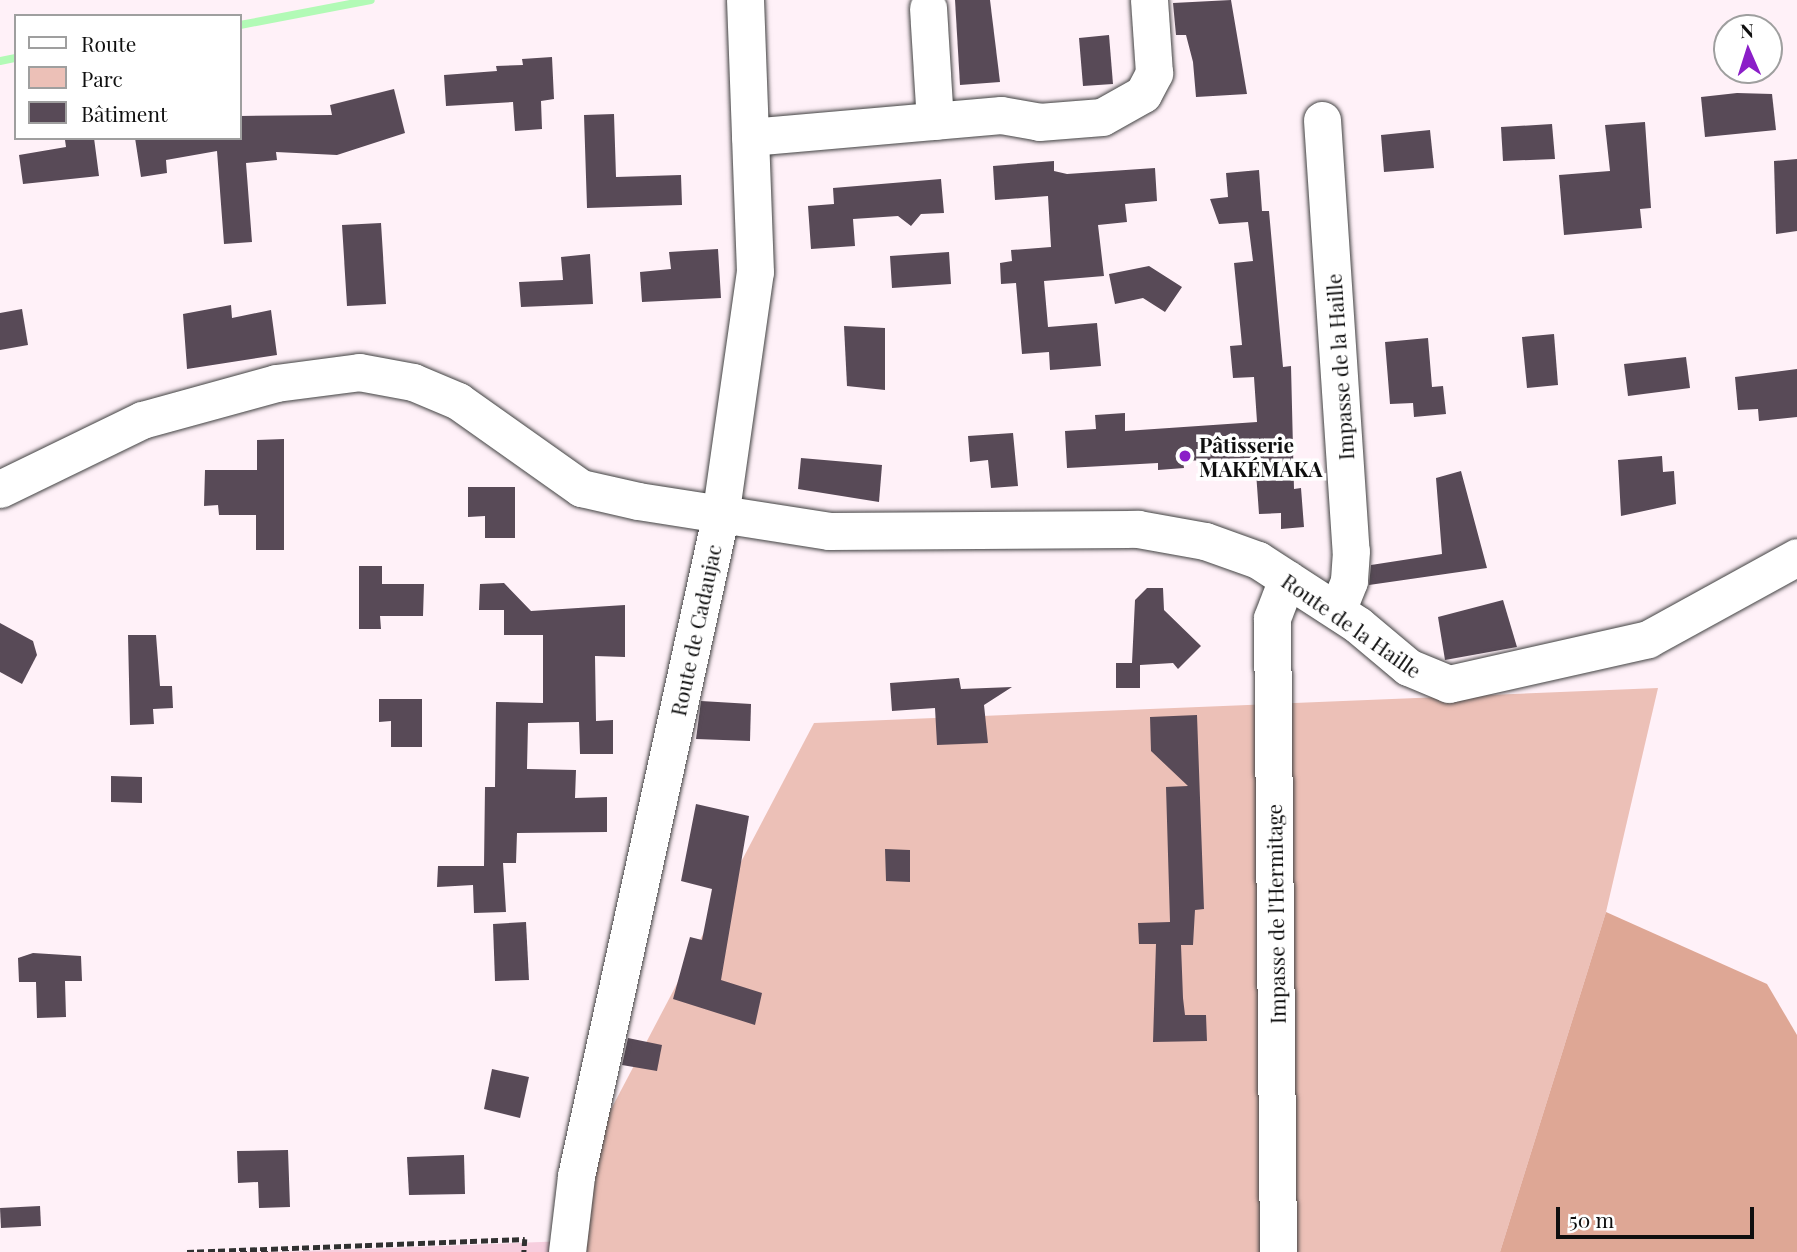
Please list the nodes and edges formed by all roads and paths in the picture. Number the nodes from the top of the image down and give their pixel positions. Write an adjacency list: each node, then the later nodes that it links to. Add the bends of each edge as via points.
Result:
1 (745, 0): 6 (street, Route de Cadaujac)
2 (1149, 0): 5 (street, via 1154,73 1126,109 1064,120 1001,115)
3 (928, 8): 5 (street)
4 (1322, 120): 11 (street, Impasse de la Haille, via 1351,551 1349,581)
5 (935, 121): 6 (street)
6 (750, 137): 8 (street, Route de Cadaujac, via 755,272)
7 (0, 489): 8 (street, Route de la Haille, via 142,420 275,383 359,372 413,382 458,401 581,488)
8 (720, 517): 10 (street, Route de la Haille, via 829,531 1138,528 1205,541); 14 (street, Route de Cadaujac, via 576,1176)
9 (1797, 557): 11 (street, Route de la Haille, via 1648,639 1449,684 1408,667)
10 (1287, 579): 11 (street, Route de la Haille); 15 (street, Impasse de l'Hermitage, via 1272,618)
11 (1336, 611)
12 (187, 1252): 13 (path, via 525,1239)
13 (523, 1252)
14 (567, 1252)
15 (1278, 1252)

